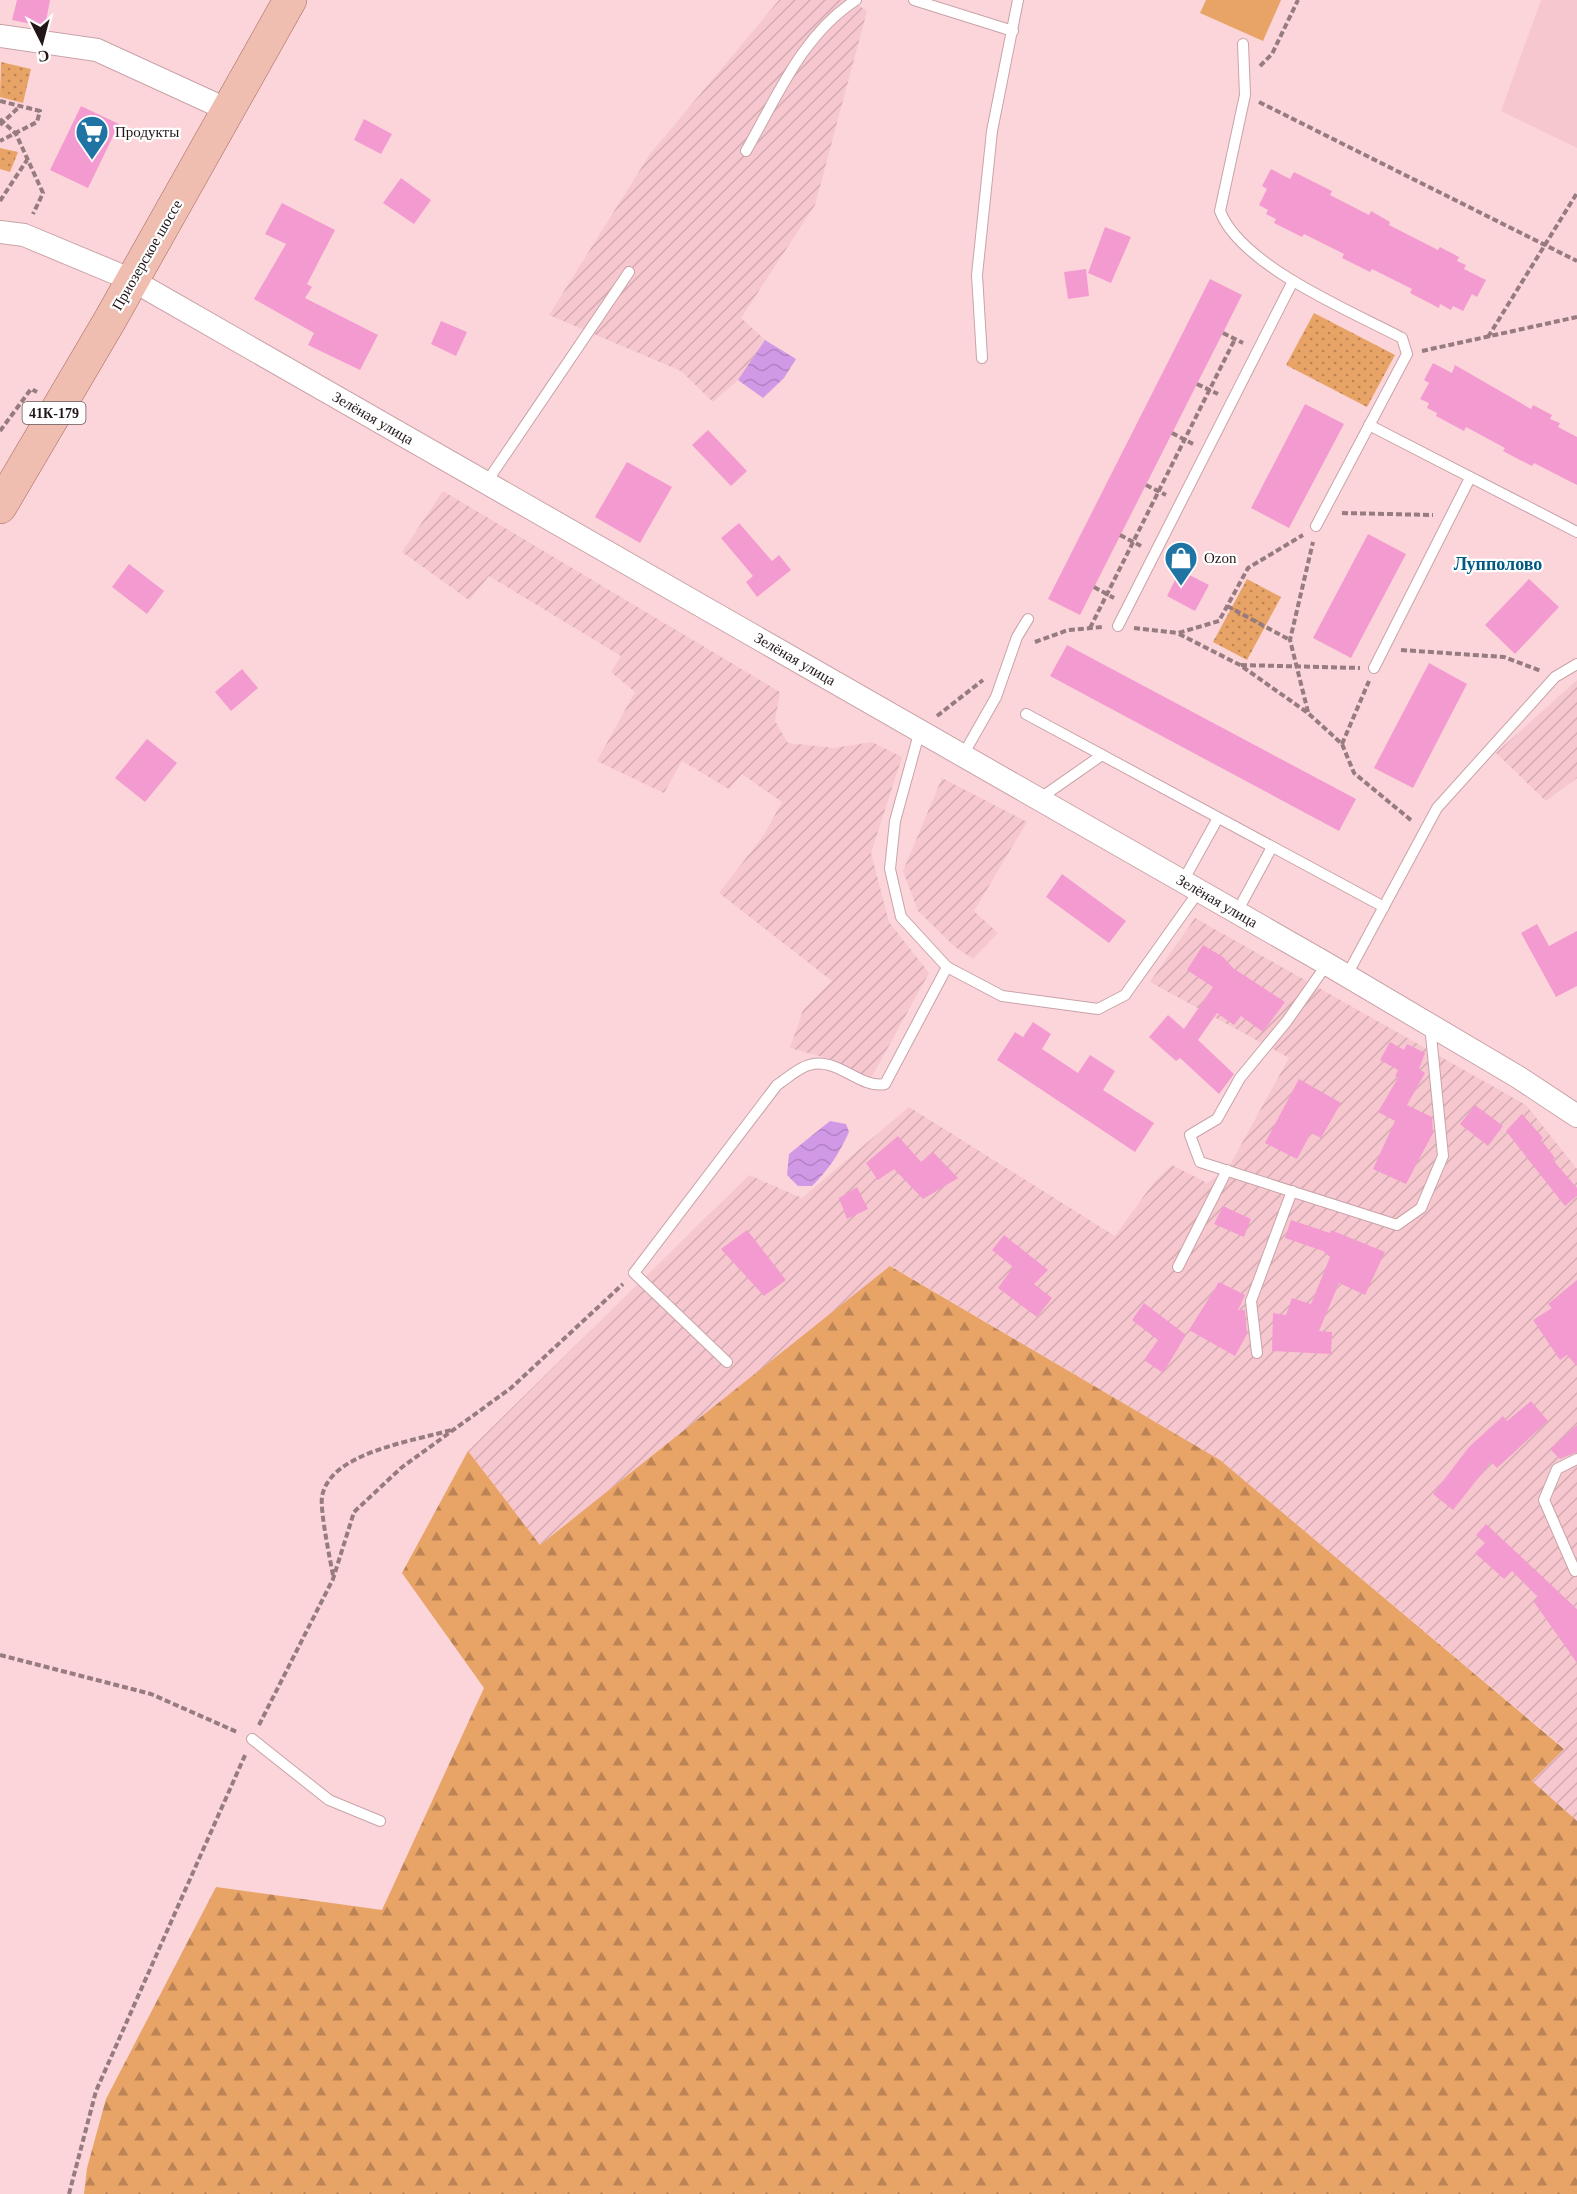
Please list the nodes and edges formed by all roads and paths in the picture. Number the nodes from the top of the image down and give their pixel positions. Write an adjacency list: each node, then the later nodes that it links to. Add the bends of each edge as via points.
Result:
1 (290, 0): 13 (main road, Приозерское шоссе / 41К-179)
2 (855, 0): 17 (lane, via 833,14 812,38)
3 (914, 0): 6 (lane)
4 (1018, 0): 6 (lane)
5 (1298, 0): 9 (path, via 1272,54)
6 (1013, 31): 34 (lane, via 992,131 976,275)
7 (0, 36): 13 (street, via 97,50)
8 (1243, 44): 9 (lane)
9 (1245, 82): 10 (lane)
10 (1245, 95): 23 (path); 27 (lane, via 1220,211 1225,226 1248,249)
11 (0, 101): 12 (path)
12 (20, 106): 14 (path); 15 (path, via 40,111 37,122)
13 (228, 110): 26 (main road, Приозерское шоссе / 41К-179)
14 (1, 122): 15 (path)
15 (16, 134): 16 (path); 18 (path)
16 (0, 141)
17 (746, 151)
18 (27, 159): 20 (path); 22 (path, via 43,193)
19 (1577, 193): 23 (path)
20 (0, 201)
21 (0, 232): 22 (street, Зелёная улица)
22 (24, 235): 26 (street, Зелёная улица)
23 (1545, 245): 24 (path); 30 (path)
24 (1577, 261)
25 (629, 272): 43 (lane)
26 (132, 280): 43 (street, Зелёная улица); 47 (main road, Приозерское шоссе / 41К-179)
27 (1293, 281): 32 (lane); 33 (lane, via 1402,338)
28 (1577, 317): 30 (path)
29 (1223, 333): 31 (path)
30 (1488, 337): 33 (path)
31 (1235, 339): 32 (path); 36 (path)
32 (1258, 350): 37 (lane)
33 (1407, 354): 38 (lane)
34 (982, 357)
35 (1197, 384): 36 (path)
36 (1210, 390): 37 (path); 40 (path)
37 (1232, 401): 41 (lane)
38 (1369, 425): 42 (lane); 48 (lane)
39 (1172, 433): 40 (path)
40 (1185, 440): 41 (path); 45 (path)
41 (1207, 451): 46 (lane)
42 (1470, 478): 49 (lane); 51 (lane)
43 (486, 483): 72 (street, Зелёная улица)
44 (1146, 485): 45 (path)
45 (1158, 491): 46 (path); 53 (path)
46 (1180, 502): 54 (lane)
47 (0, 507)
48 (1323, 513): 49 (path); 50 (lane)
49 (1452, 515): 64 (lane)
50 (1316, 526): 63 (path)
51 (1577, 532)
52 (1120, 535): 53 (path)
53 (1133, 542): 54 (path); 56 (path)
54 (1155, 553): 57 (lane)
55 (1094, 588): 56 (path)
56 (1107, 594): 57 (path); 61 (path)
57 (1129, 605): 60 (lane)
58 (1227, 606): 63 (path)
59 (1028, 618): 74 (lane, via 1017,637 996,697)
60 (1118, 626)
61 (1089, 628)
62 (1178, 633): 66 (path)
63 (1290, 640): 67 (path)
64 (1384, 649): 68 (lane); 69 (path, via 1504,657)
65 (1577, 664): 69 (lane)
66 (1239, 665): 67 (path); 70 (path)
67 (1296, 666): 68 (path); 70 (path)
68 (1374, 668): 73 (path)
69 (1555, 677): 78 (lane, via 1437,808)
70 (1308, 712): 73 (path)
71 (1026, 714): 75 (lane)
72 (920, 730): 74 (street, Зелёная улица); 84 (lane, via 896,821 890,869 901,917)
73 (1342, 744): 78 (path, via 1354,773)
74 (963, 755): 76 (street, Зелёная улица)
75 (1102, 755): 76 (lane); 77 (lane)
76 (1039, 799): 80 (street, Зелёная улица)
77 (1218, 818): 79 (lane); 80 (lane)
78 (1424, 832): 81 (lane)
79 (1272, 847): 81 (lane); 82 (lane)
80 (1191, 886): 82 (street, Зелёная улица); 84 (lane, via 1125,995 1098,1009 1002,996)
81 (1383, 908): 85 (lane)
82 (1237, 912): 83 (street, Зелёная улица)
83 (1327, 964): 85 (street, Зелёная улица); 88 (lane, via 1240,1078 1217,1119 1190,1136 1200,1162)
84 (947, 967): 91 (lane, via 885,1084 874,1086 830,1065 810,1064 777,1085)
85 (1347, 975): 86 (street, Зелёная улица)
86 (1430, 1024): 87 (street, Зелёная улица); 89 (lane, via 1443,1155 1421,1208 1397,1225)
87 (1577, 1116)
88 (1227, 1170): 89 (lane); 90 (lane)
89 (1292, 1191): 92 (lane, via 1251,1302)
90 (1178, 1267)
91 (634, 1273): 93 (lane); 94 (path, via 511,1388)
92 (1257, 1353)
93 (728, 1362)
94 (457, 1428): 97 (path, via 401,1468 354,1512); 97 (path, via 351,1459 333,1474 322,1497)
95 (1577, 1459): 96 (lane, via 1557,1469 1544,1500)
96 (1575, 1571)
97 (333, 1579): 99 (path)
98 (0, 1655): 99 (path, via 151,1694)
99 (252, 1739): 100 (lane, via 329,1800); 101 (path, via 96,2091)
100 (380, 1821)
101 (69, 2194)

